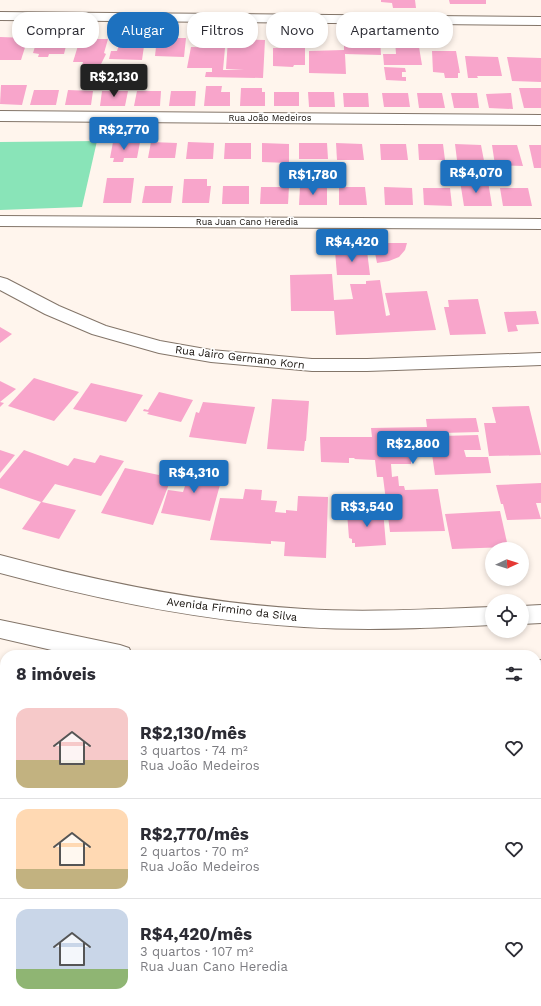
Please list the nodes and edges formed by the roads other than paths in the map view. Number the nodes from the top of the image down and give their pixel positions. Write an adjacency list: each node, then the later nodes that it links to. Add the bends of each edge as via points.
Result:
1 (0, 16): 2 (street)
2 (541, 21)
3 (0, 116): 4 (street, Rua João Medeiros)
4 (541, 120)
5 (0, 221): 6 (street, Rua Juan Cano Heredia)
6 (541, 224)
7 (0, 283): 8 (street, Rua Jairo Germano Korn, via 52,310 99,330 159,347 211,356 312,365)
8 (541, 359)
9 (0, 564): 12 (street, Avenida Firmino da Silva, via 116,592 203,608 277,616 344,620)
10 (541, 614): 11 (street)
11 (529, 615)
12 (485, 616)
13 (0, 629): 14 (street)
14 (96, 650)

